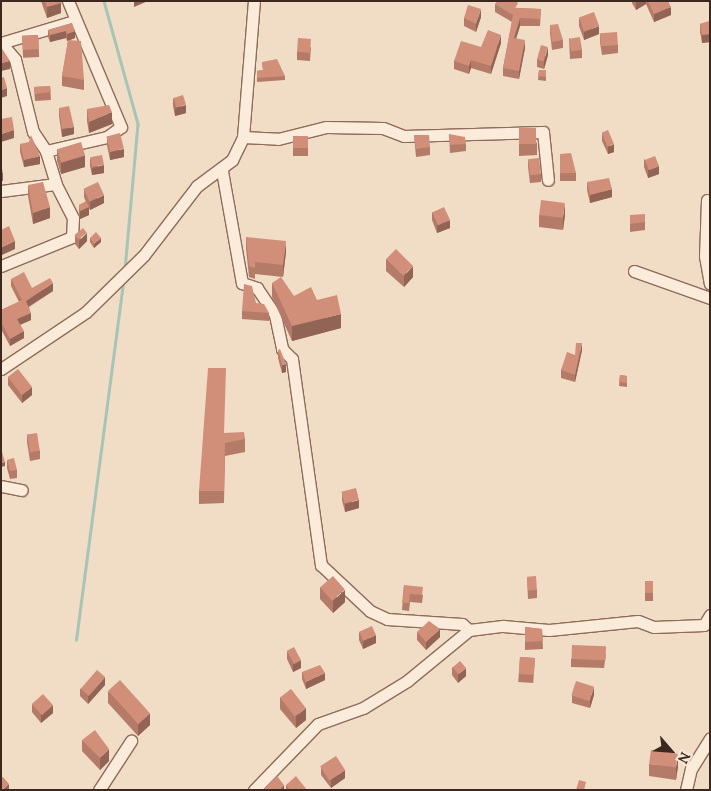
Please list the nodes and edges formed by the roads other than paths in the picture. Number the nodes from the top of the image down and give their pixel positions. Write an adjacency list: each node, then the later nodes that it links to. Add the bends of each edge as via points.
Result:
1 (68, 1): 3 (street)
2 (254, 1): 5 (street)
3 (74, 21): 4 (street); 6 (street, via 121,127 107,137)
4 (1, 43): 6 (street, via 15,59 33,132)
5 (243, 137): 7 (street); 8 (street, via 278,139 326,127 383,128 404,136 543,132)
6 (46, 151): 9 (street)
7 (222, 171): 16 (street, via 197,186 144,255 86,312); 20 (street, via 242,283 257,288 276,315 282,349 292,359 321,565 370,611 387,619 462,624)
8 (548, 180)
9 (56, 184): 10 (street); 12 (street, via 73,218 72,237)
10 (1, 191)
11 (707, 200): 14 (street, via 704,256)
12 (1, 266)
13 (634, 271): 15 (street)
14 (710, 284)
15 (710, 298)
16 (1, 369)
17 (1, 486): 18 (street)
18 (22, 490)
19 (708, 624): 20 (street, via 654,626 638,621 549,630 503,626)
20 (469, 630): 24 (street, via 407,681 363,708 318,724)
21 (710, 738): 25 (street, via 691,769)
22 (131, 742): 23 (street)
23 (99, 790)
24 (254, 790)
25 (686, 790)

